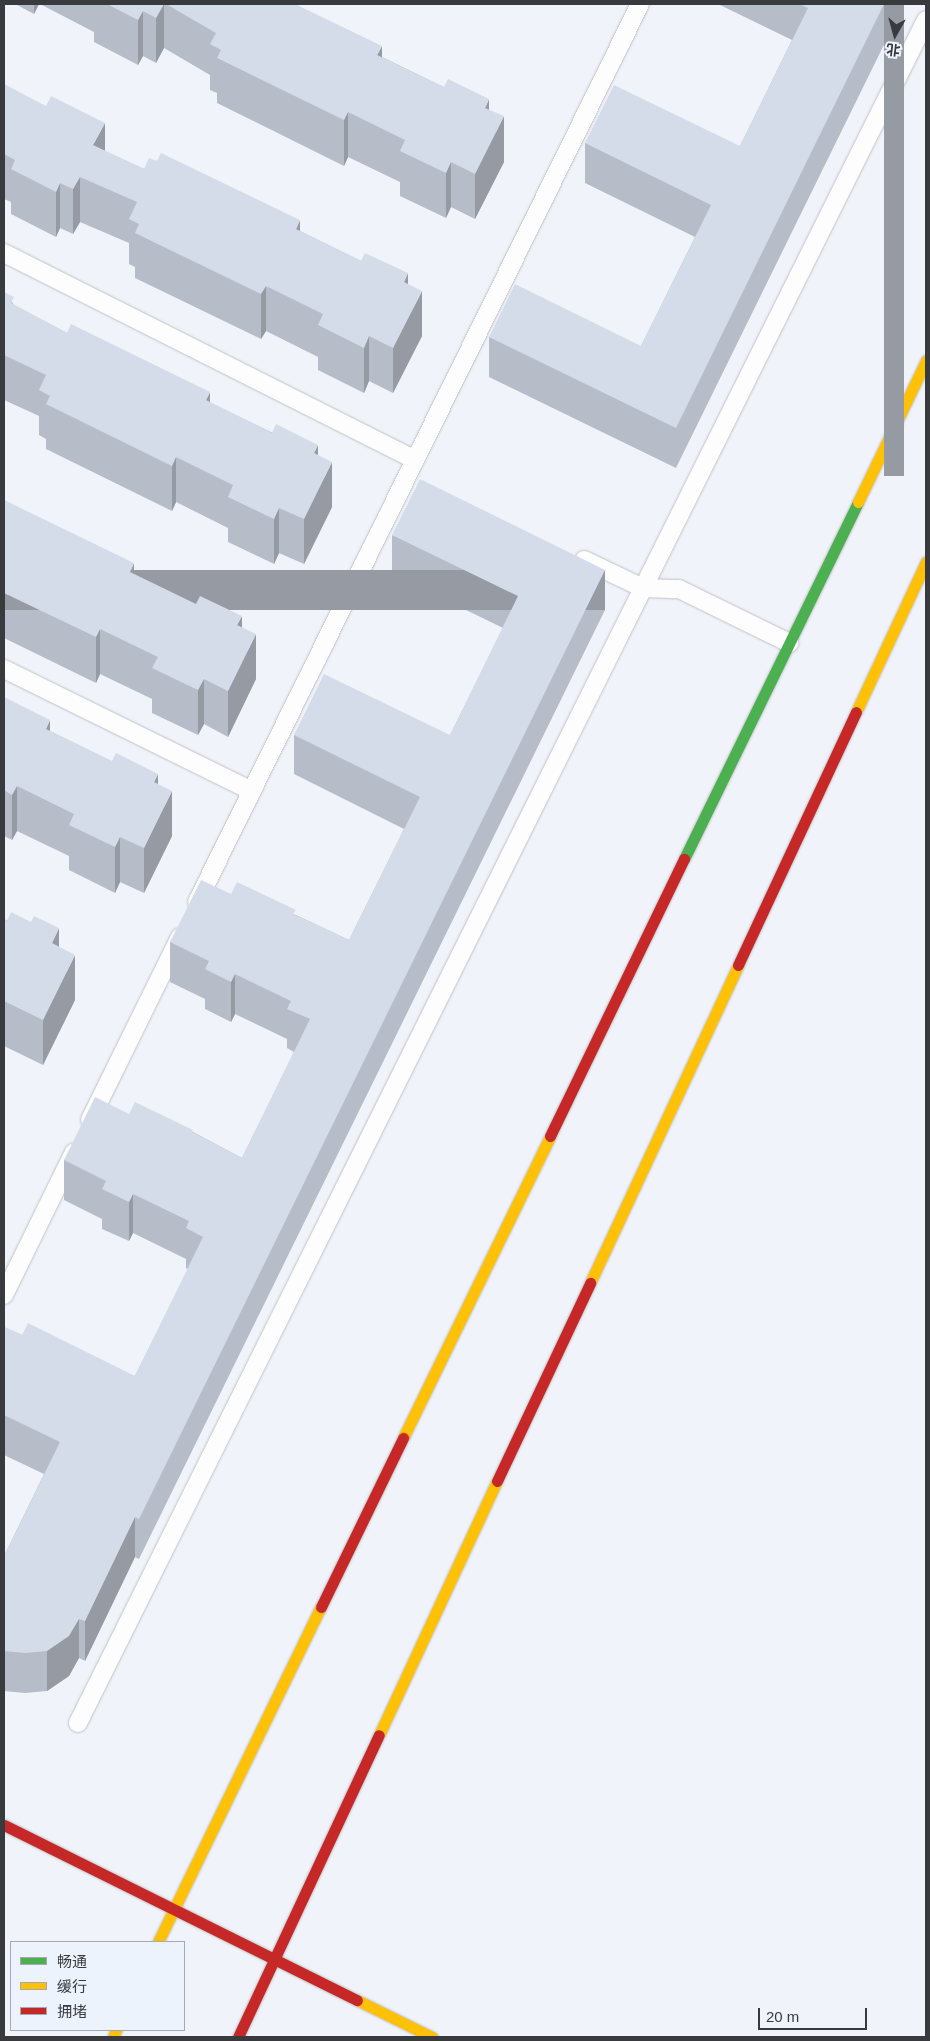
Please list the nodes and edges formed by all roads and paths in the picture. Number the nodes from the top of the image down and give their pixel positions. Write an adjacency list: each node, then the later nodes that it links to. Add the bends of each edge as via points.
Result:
1 (640, 4): 5 (lane)
2 (926, 20): 10 (lane)
3 (4, 253): 5 (lane)
4 (926, 361): 11 (main road)
5 (415, 460): 6 (lane)
6 (407, 477): 7 (lane); 13 (lane)
7 (424, 486)
8 (564, 551): 10 (lane)
9 (926, 562): 19 (main road)
10 (643, 588): 11 (lane, via 679,589); 15 (lane)
11 (789, 644): 17 (main road)
12 (4, 669): 13 (lane)
13 (252, 791): 14 (lane)
14 (4, 1295)
15 (78, 1723)
16 (4, 1824): 17 (main road)
17 (174, 1909): 18 (main road); 19 (main road)
18 (158, 1941)
19 (274, 1959): 20 (main road); 21 (main road)
20 (238, 2037)
21 (432, 2037)

